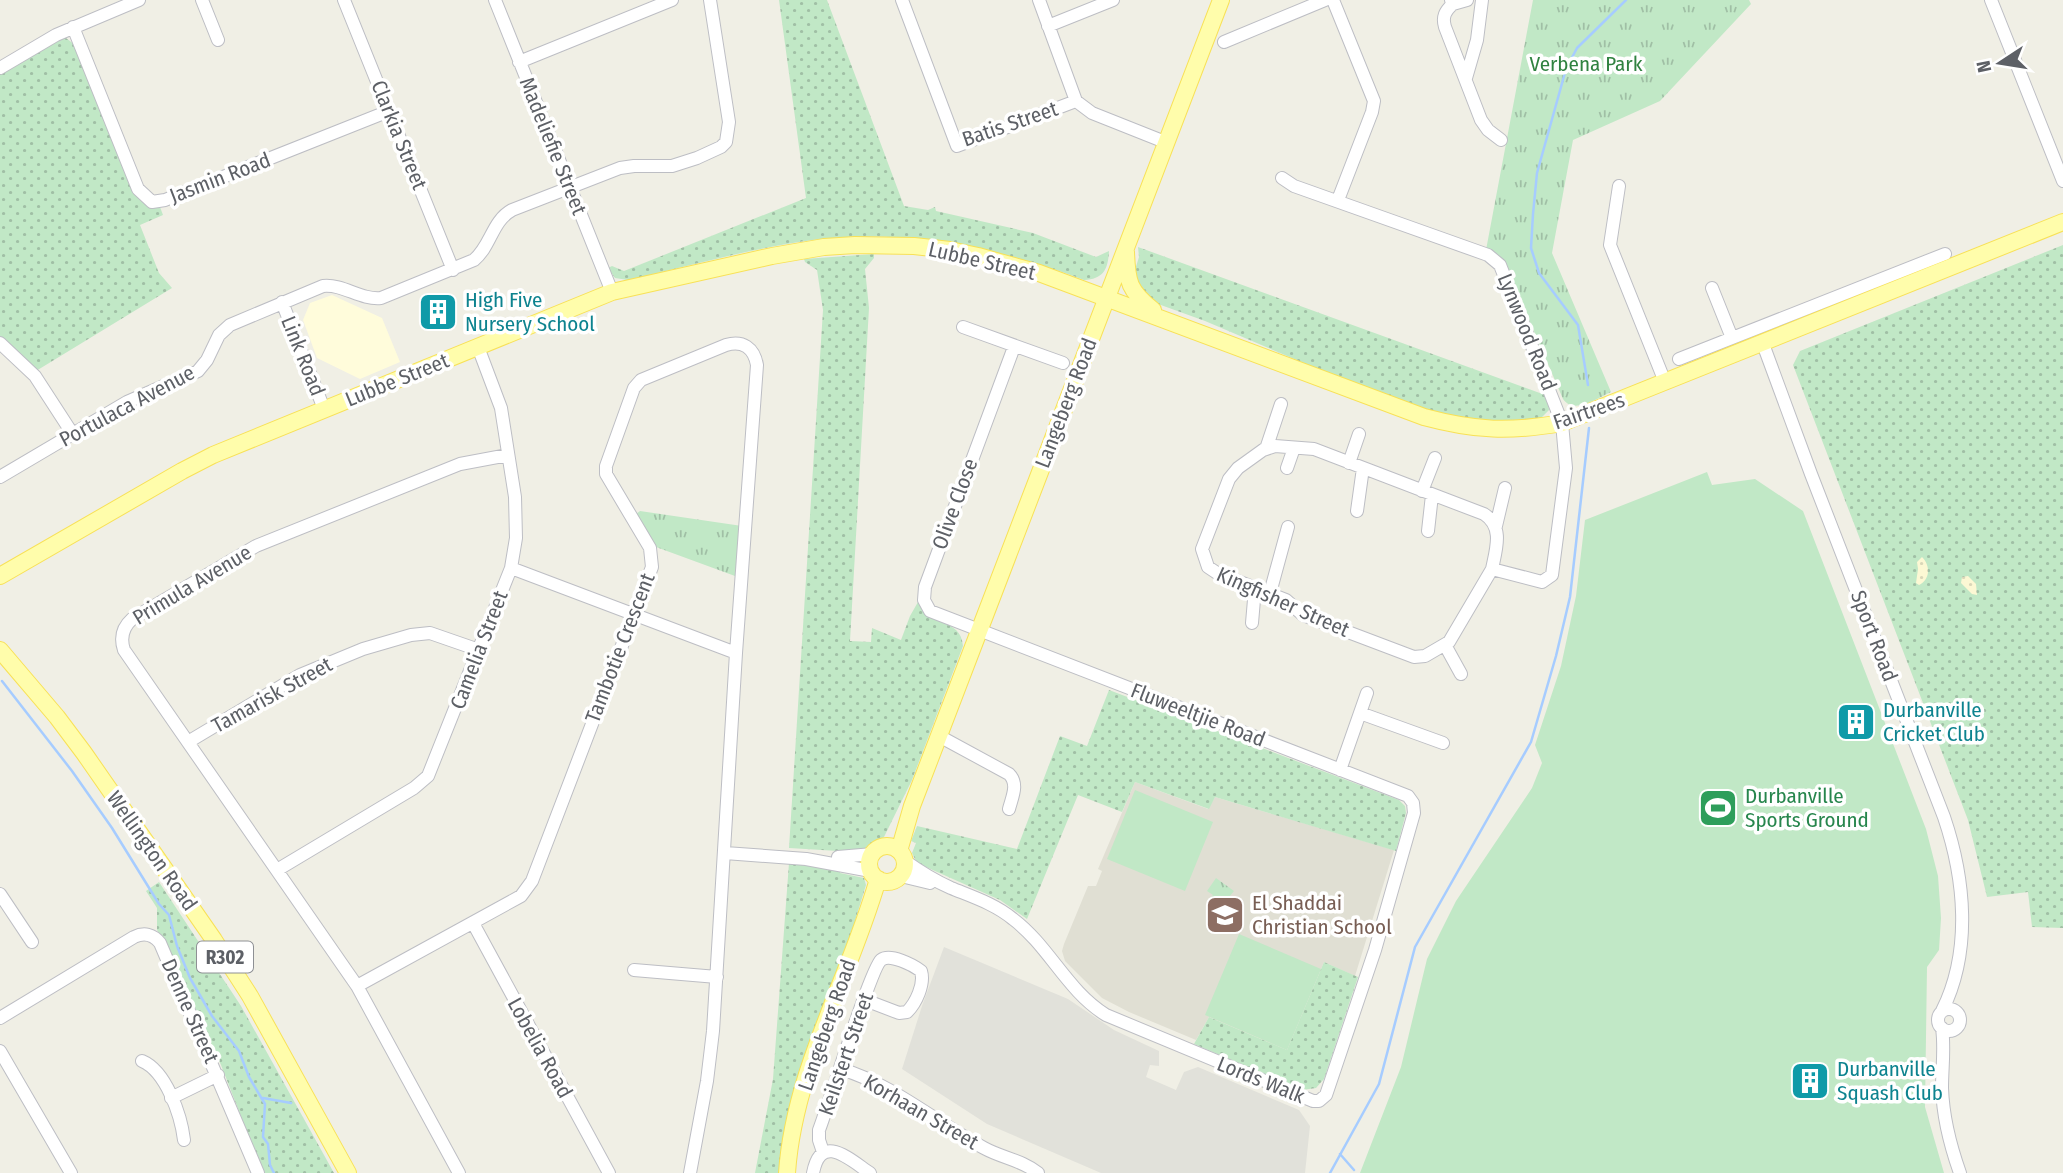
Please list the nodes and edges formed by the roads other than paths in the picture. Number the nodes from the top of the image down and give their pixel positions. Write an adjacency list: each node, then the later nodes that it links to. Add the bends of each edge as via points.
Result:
1 (139, 0): 18 (street)
2 (202, 0): 19 (street)
3 (344, 0): 25 (street, Clarkia Street)
4 (495, 0): 21 (street, Madeliefie Street)
5 (672, 0): 21 (street)
6 (710, 0): 31 (street, Portulaca Avenue, via 729,122 726,142 678,165 626,167)
7 (902, 0): 24 (street, Batis Street, via 957,146)
8 (1039, 0): 17 (street)
9 (1113, 0): 17 (street)
10 (1221, 0): 27 (main road, Langeberg Road)
11 (1325, 0): 20 (street)
12 (1333, 0): 32 (street, via 1374,101)
13 (1467, 0): 16 (street)
14 (1482, 0): 23 (street)
15 (1990, 0): 29 (street)
16 (1452, 2): 23 (street, via 1444,23)
17 (1048, 26): 24 (street)
18 (73, 27): 22 (street); 25 (street, Jasmin Road, via 138,189 152,202)
19 (218, 40)
20 (1224, 42)
21 (519, 62): 31 (street, Madeliefie Street)
22 (0, 68)
23 (1466, 78): 26 (street, via 1484,125)
24 (1076, 101): 27 (street, Batis Street, via 1092,113)
25 (389, 111): 36 (street, Clarkia Street)
26 (1501, 140)
27 (1165, 142): 34 (main road, Langeberg Road)
28 (1282, 178): 32 (street, Lynwood Road)
29 (2063, 181)
30 (1619, 186): 51 (street, via 1609,245)
31 (569, 188): 36 (street, Portulaca Avenue, via 505,214 478,256); 39 (street, Madeliefie Street)
32 (1338, 200): 54 (street, Lynwood Road, via 1496,260)
33 (2063, 222): 37 (main road, Fairtrees)
34 (1126, 246): 40 (main road, Langeberg Road); 42 (main road, via 1130,288)
35 (1945, 254): 37 (street)
36 (453, 270): 41 (street, Portulaca Avenue, via 381,298 329,285)
37 (1882, 287): 44 (street); 46 (main road, Fairtrees)
38 (1712, 288): 44 (street)
39 (612, 292): 40 (main road, Lubbe Street, via 804,250 885,244 978,256); 47 (main road, Lubbe Street)
40 (1105, 298): 42 (main road, Fairtrees); 78 (main road, Langeberg Road)
41 (282, 302): 53 (street, Link Road); 55 (street, Portulaca Avenue, via 224,329 198,371 127,402)
42 (1163, 318): 54 (main road, Fairtrees, via 1446,423 1502,430)
43 (963, 327): 48 (street)
44 (1732, 338): 49 (street)
45 (0, 343): 55 (street, via 35,376)
46 (1763, 344): 51 (main road, Fairtrees); 99 (street, Sport Road, via 1951,836 1962,902)
47 (478, 347): 53 (main road, Lubbe Street); 59 (street, Camelia Street, via 500,408)
48 (1014, 347): 50 (street); 78 (street, Olive Close, via 923,594 933,614)
49 (1679, 359)
50 (1063, 363)
51 (1665, 382): 54 (main road, Fairtrees)
52 (1281, 404): 58 (street)
53 (324, 409): 73 (main road, Lubbe Street, via 197,463)
54 (1562, 423): 72 (street, Lynwood Road, via 1566,468 1552,575 1539,581)
55 (72, 433): 64 (street, Portulaca Avenue)
56 (1359, 434): 61 (street)
57 (1294, 448): 58 (street); 61 (street, via 1314,449); 62 (street)
58 (1266, 449): 74 (street, Kingfisher Street, via 1232,473 1202,549 1211,570)
59 (508, 455): 71 (street, Camelia Street, via 515,497); 87 (street, Primula Avenue, via 452,467 256,546 132,619 123,631 124,650)
60 (1435, 458): 66 (street)
61 (1349, 463): 63 (street)
62 (1287, 468)
63 (1363, 468): 66 (street); 67 (street)
64 (0, 477)
65 (1505, 488): 68 (street)
66 (1427, 493): 68 (street, via 1484,514); 70 (street)
67 (1357, 511)
68 (1496, 526): 72 (street)
69 (1288, 527): 75 (street)
70 (1428, 531)
71 (511, 568): 76 (street); 81 (street, Camelia Street)
72 (1492, 569): 79 (street)
73 (0, 576)
74 (1255, 588): 75 (street, Kingfisher Street); 77 (street)
75 (1270, 593): 79 (street, Kingfisher Street, via 1303,615 1414,657)
76 (633, 616): 82 (street); 82 (street, Tambotie Crescent, via 652,567 652,553 608,481 606,470 634,388 645,377 726,345 743,344 752,351 757,365); 96 (street, Tambotie Crescent, via 532,881 521,896)
77 (1252, 623)
78 (979, 632): 86 (main road, Langeberg Road); 89 (street, Fluweeltjie Road)
79 (1445, 645): 83 (street)
80 (0, 650): 116 (main road, Wellington Road / R302, via 84,753 214,940)
81 (479, 650): 87 (street, Tamarisk Street, via 430,633 363,649 300,675); 94 (street, Camelia Street, via 428,776)
82 (736, 653): 92 (street, Tambotie Crescent)
83 (1461, 674)
84 (1367, 693): 85 (street)
85 (1360, 713): 88 (street); 89 (street)
86 (939, 736): 91 (street, via 1013,778); 93 (main road, Langeberg Road)
87 (188, 742): 94 (street, Primula Avenue)
88 (1443, 743)
89 (1340, 770): 90 (street, Fluweeltjie Road, via 1408,796)
90 (1413, 803): 93 (street, Lords Walk, via 1376,950 1326,1095 1319,1101 1306,1100 1106,1015 1077,992 1016,920 988,902)
91 (1009, 809)
92 (725, 853): 93 (street); 100 (street, Tambotie Crescent)
93 (888, 865): 120 (main road, Langeberg Road, via 806,1078)
94 (277, 870): 101 (street, Primula Avenue)
95 (0, 894): 97 (street)
96 (472, 923): 101 (street, Tambotie Crescent); 118 (street, Lobelia Road)
97 (32, 942)
98 (634, 970): 100 (street)
99 (1956, 975): 103 (street, Sport Road); 104 (street, Sport Road)
100 (717, 977): 119 (street, Tambotie Crescent, via 709,1065)
101 (358, 986): 117 (street)
102 (865, 1000): 102 (street, Keilstert Street, via 883,959 921,971 923,980 907,1012); 109 (street, Keilstert Street)
103 (1942, 1011): 104 (street); 106 (street, via 1938,1020)
104 (1956, 1011): 106 (street, via 1960,1021)
105 (0, 1018): 110 (street, Denne Street, via 134,937 148,934 160,943)
106 (1948, 1029): 124 (street, via 1942,1072 1944,1108)
107 (0, 1051): 114 (street)
108 (142, 1061): 111 (street, via 155,1068)
109 (841, 1069): 113 (street, Keilstert Street, via 819,1130); 123 (street, Korhaan Street, via 880,1083 983,1148)
110 (218, 1075): 111 (street); 115 (street, Denne Street)
111 (171, 1098): 112 (street)
112 (184, 1140)
113 (823, 1152): 121 (street); 122 (street, via 839,1153)
114 (71, 1173)
115 (258, 1173)
116 (348, 1173)
117 (459, 1173)
118 (608, 1173)
119 (690, 1173)
120 (788, 1173)
121 (813, 1173)
122 (870, 1173)
123 (1038, 1173)
124 (1960, 1173)

